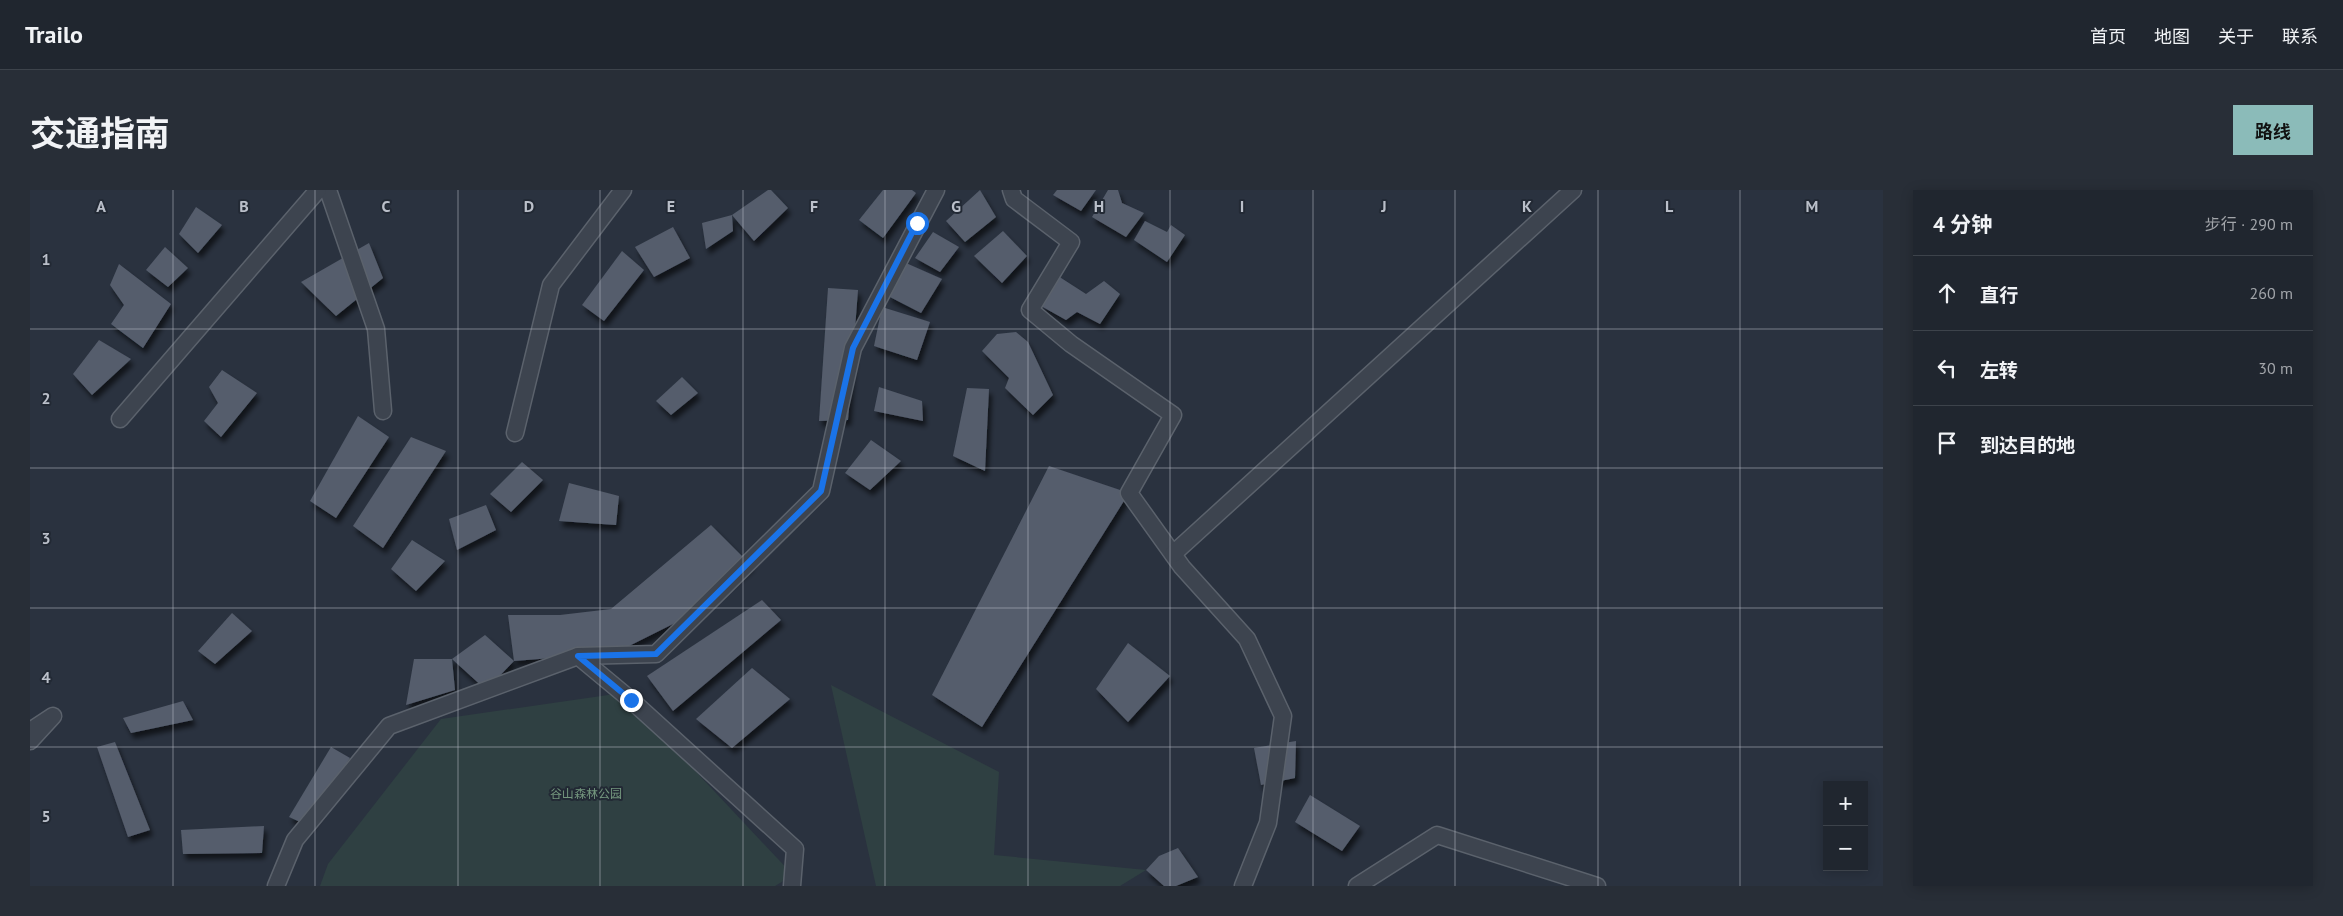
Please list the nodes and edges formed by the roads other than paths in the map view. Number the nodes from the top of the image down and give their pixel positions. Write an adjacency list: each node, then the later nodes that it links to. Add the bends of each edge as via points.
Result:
1 (318, 190): 8 (street)
2 (328, 190): 7 (street, via 376,330)
3 (624, 190): 9 (street, via 550,285)
4 (936, 190): 11 (street, via 853,348 821,491 656,654)
5 (1011, 190): 10 (street, via 1014,199 1071,242 1030,310 1071,344 1173,415 1129,492)
6 (1573, 190): 10 (street)
7 (383, 411)
8 (120, 419)
9 (515, 433)
10 (1173, 554): 16 (street, via 1247,640 1283,716 1268,823)
11 (578, 656): 14 (street, via 389,726 295,840); 15 (street, via 795,849)
12 (30, 731): 13 (street, via 54,716)
13 (30, 741)
14 (276, 886)
15 (792, 886)
16 (1243, 886)
17 (1357, 886): 18 (street, via 1437,835)
18 (1598, 886)

